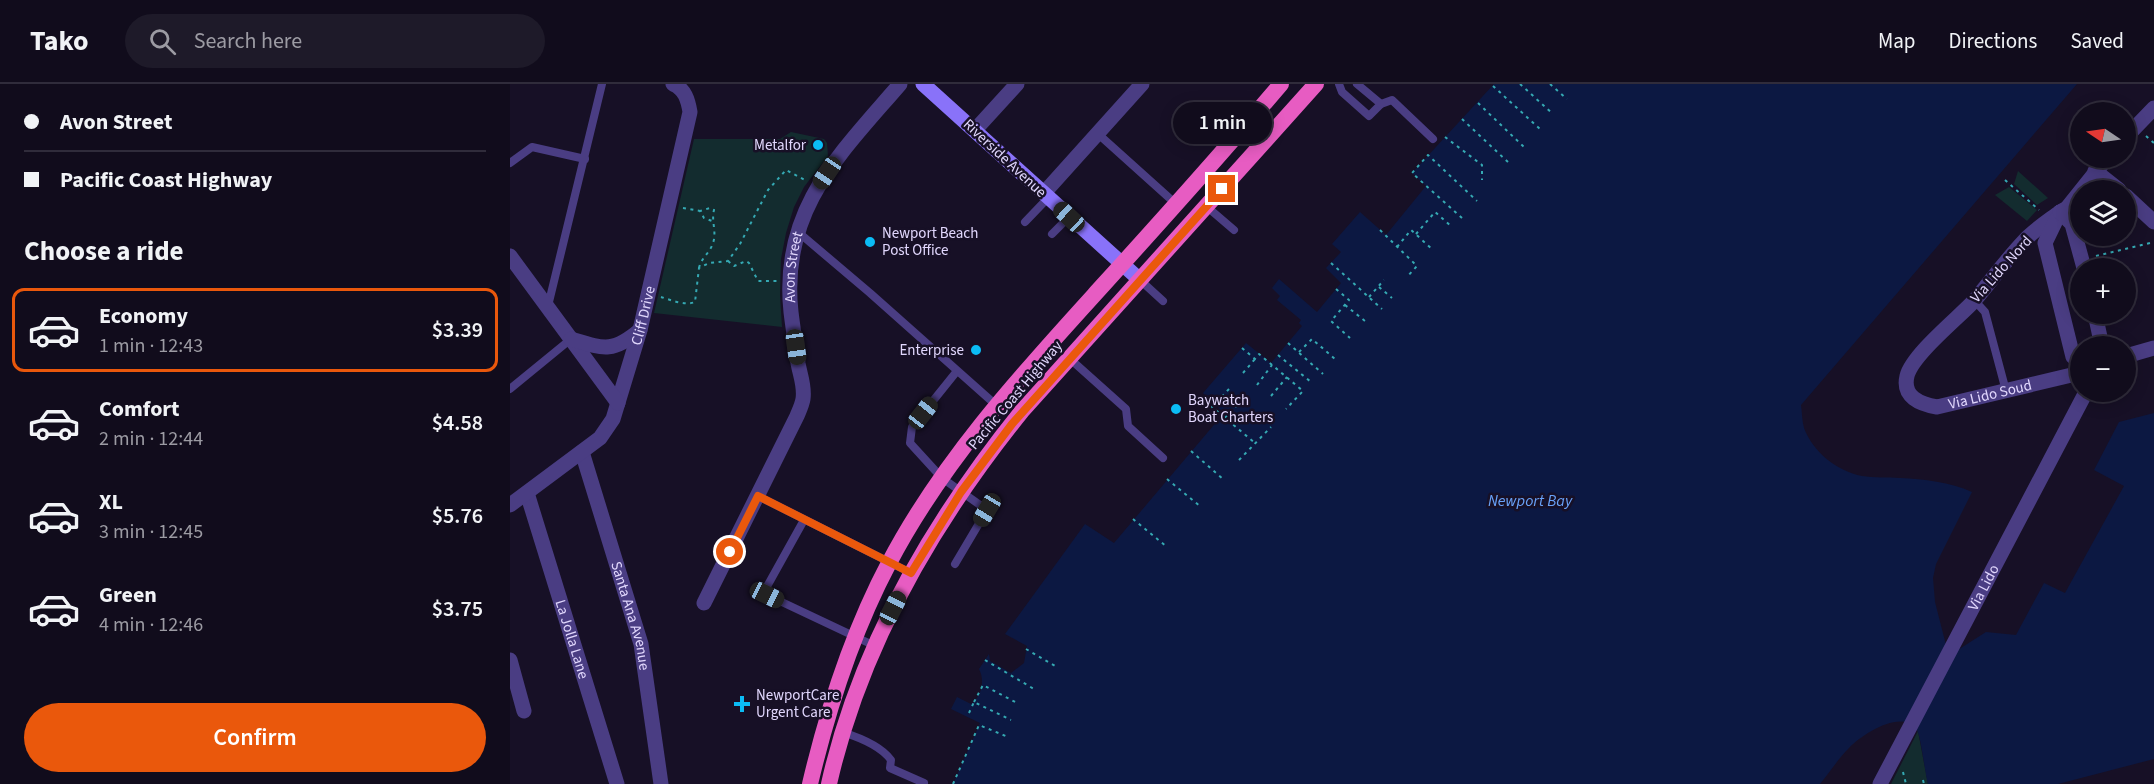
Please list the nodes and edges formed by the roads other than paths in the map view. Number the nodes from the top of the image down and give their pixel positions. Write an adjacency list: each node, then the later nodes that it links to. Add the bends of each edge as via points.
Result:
1 (602, 84): 17 (lane)
2 (673, 84): 40 (street, Cliff Drive, via 688,98 690,112)
3 (900, 84): 31 (street, Avon Street, via 836,160)
4 (923, 84): 14 (main road, Riverside Avenue)
5 (1017, 84): 14 (street)
6 (1142, 84): 15 (street)
7 (1281, 84): 23 (highway, Pacific Coast Highway)
8 (1316, 84): 25 (highway, Pacific Coast Highway)
9 (1339, 84): 11 (lane, via 1342,92 1369,116)
10 (1357, 84): 11 (lane)
11 (1381, 104): 16 (lane, via 1392,100)
12 (2154, 108): 13 (street)
13 (2136, 127)
14 (975, 130): 22 (main road, Riverside Avenue)
15 (1097, 133): 22 (street); 23 (lane)
16 (1433, 139)
17 (585, 159): 18 (lane, via 532,147); 39 (lane)
18 (510, 163)
19 (2098, 168): 20 (street, Via Lido Nord)
20 (2095, 171): 21 (street); 26 (street, Via Lido Nord)
21 (2106, 180)
22 (1046, 196): 27 (main road, Riverside Avenue); 28 (lane)
23 (1176, 204): 35 (highway, Pacific Coast Highway)
24 (2136, 205): 29 (street)
25 (1206, 206): 30 (lane); 36 (highway, Pacific Coast Highway)
26 (2060, 212): 34 (street, via 2072,224); 37 (street, Via Lido Nord, via 2026,239); 42 (street, via 2045,243)
27 (1069, 217): 32 (lane); 35 (main road, Riverside Avenue)
28 (1025, 222)
29 (2154, 222)
30 (1234, 230)
31 (797, 231): 46 (lane); 59 (street, Avon Street, via 791,311 803,399)
32 (1052, 234)
33 (510, 256): 39 (street)
34 (2081, 258)
35 (1122, 265): 36 (main road, Riverside Avenue); 53 (highway, Pacific Coast Highway)
36 (1140, 280): 38 (lane); 45 (highway, Pacific Coast Highway)
37 (1974, 300): 48 (street, Via Lido Nord, via 1920,356 1907,376); 50 (lane, via 1985,312)
38 (1163, 301)
39 (548, 306): 41 (street)
40 (640, 330): 41 (street, via 613,347); 52 (street, Cliff Drive)
41 (571, 339): 49 (lane); 52 (street)
42 (2070, 345)
43 (2154, 348): 44 (street)
44 (2136, 353)
45 (1069, 358): 55 (lane, via 1126,409 1128,426); 57 (highway, Pacific Coast Highway)
46 (957, 371): 53 (lane); 56 (lane, via 912,428 910,443)
47 (2070, 375): 50 (street, Via Lido Soud)
48 (1906, 388): 50 (street, Via Lido Soud, via 1912,400 1937,407)
49 (510, 389)
50 (2006, 391)
51 (2081, 402): 76 (street, Via Lido)
52 (618, 403): 54 (street, Cliff Drive, via 600,438)
53 (996, 405): 56 (highway, Pacific Coast Highway)
54 (582, 452): 58 (street, Cliff Drive); 73 (street, Santa Ana Avenue, via 641,644)
55 (1163, 458)
56 (942, 478): 57 (lane); 62 (highway, Pacific Coast Highway)
57 (961, 492): 63 (lane, via 987,510); 64 (highway, Pacific Coast Highway)
58 (527, 494): 60 (street, Cliff Drive); 72 (street, La Jolla Lane)
59 (758, 496): 61 (lane); 65 (street, Avon Street)
60 (510, 505)
61 (804, 520): 62 (lane); 66 (lane, via 765,590 767,595)
62 (889, 563): 64 (lane); 66 (highway, Pacific Coast Highway)
63 (955, 564)
64 (911, 573): 67 (highway, Pacific Coast Highway)
65 (704, 603)
66 (855, 638): 67 (lane); 74 (highway, Pacific Coast Highway, via 830,706)
67 (875, 646): 70 (highway, Pacific Coast Highway)
68 (510, 660): 69 (street)
69 (524, 711)
70 (842, 732): 71 (lane, via 887,754 890,768); 75 (highway, Pacific Coast Highway)
71 (924, 783)
72 (617, 784)
73 (661, 784)
74 (810, 784)
75 (829, 784)
76 (1880, 784)

